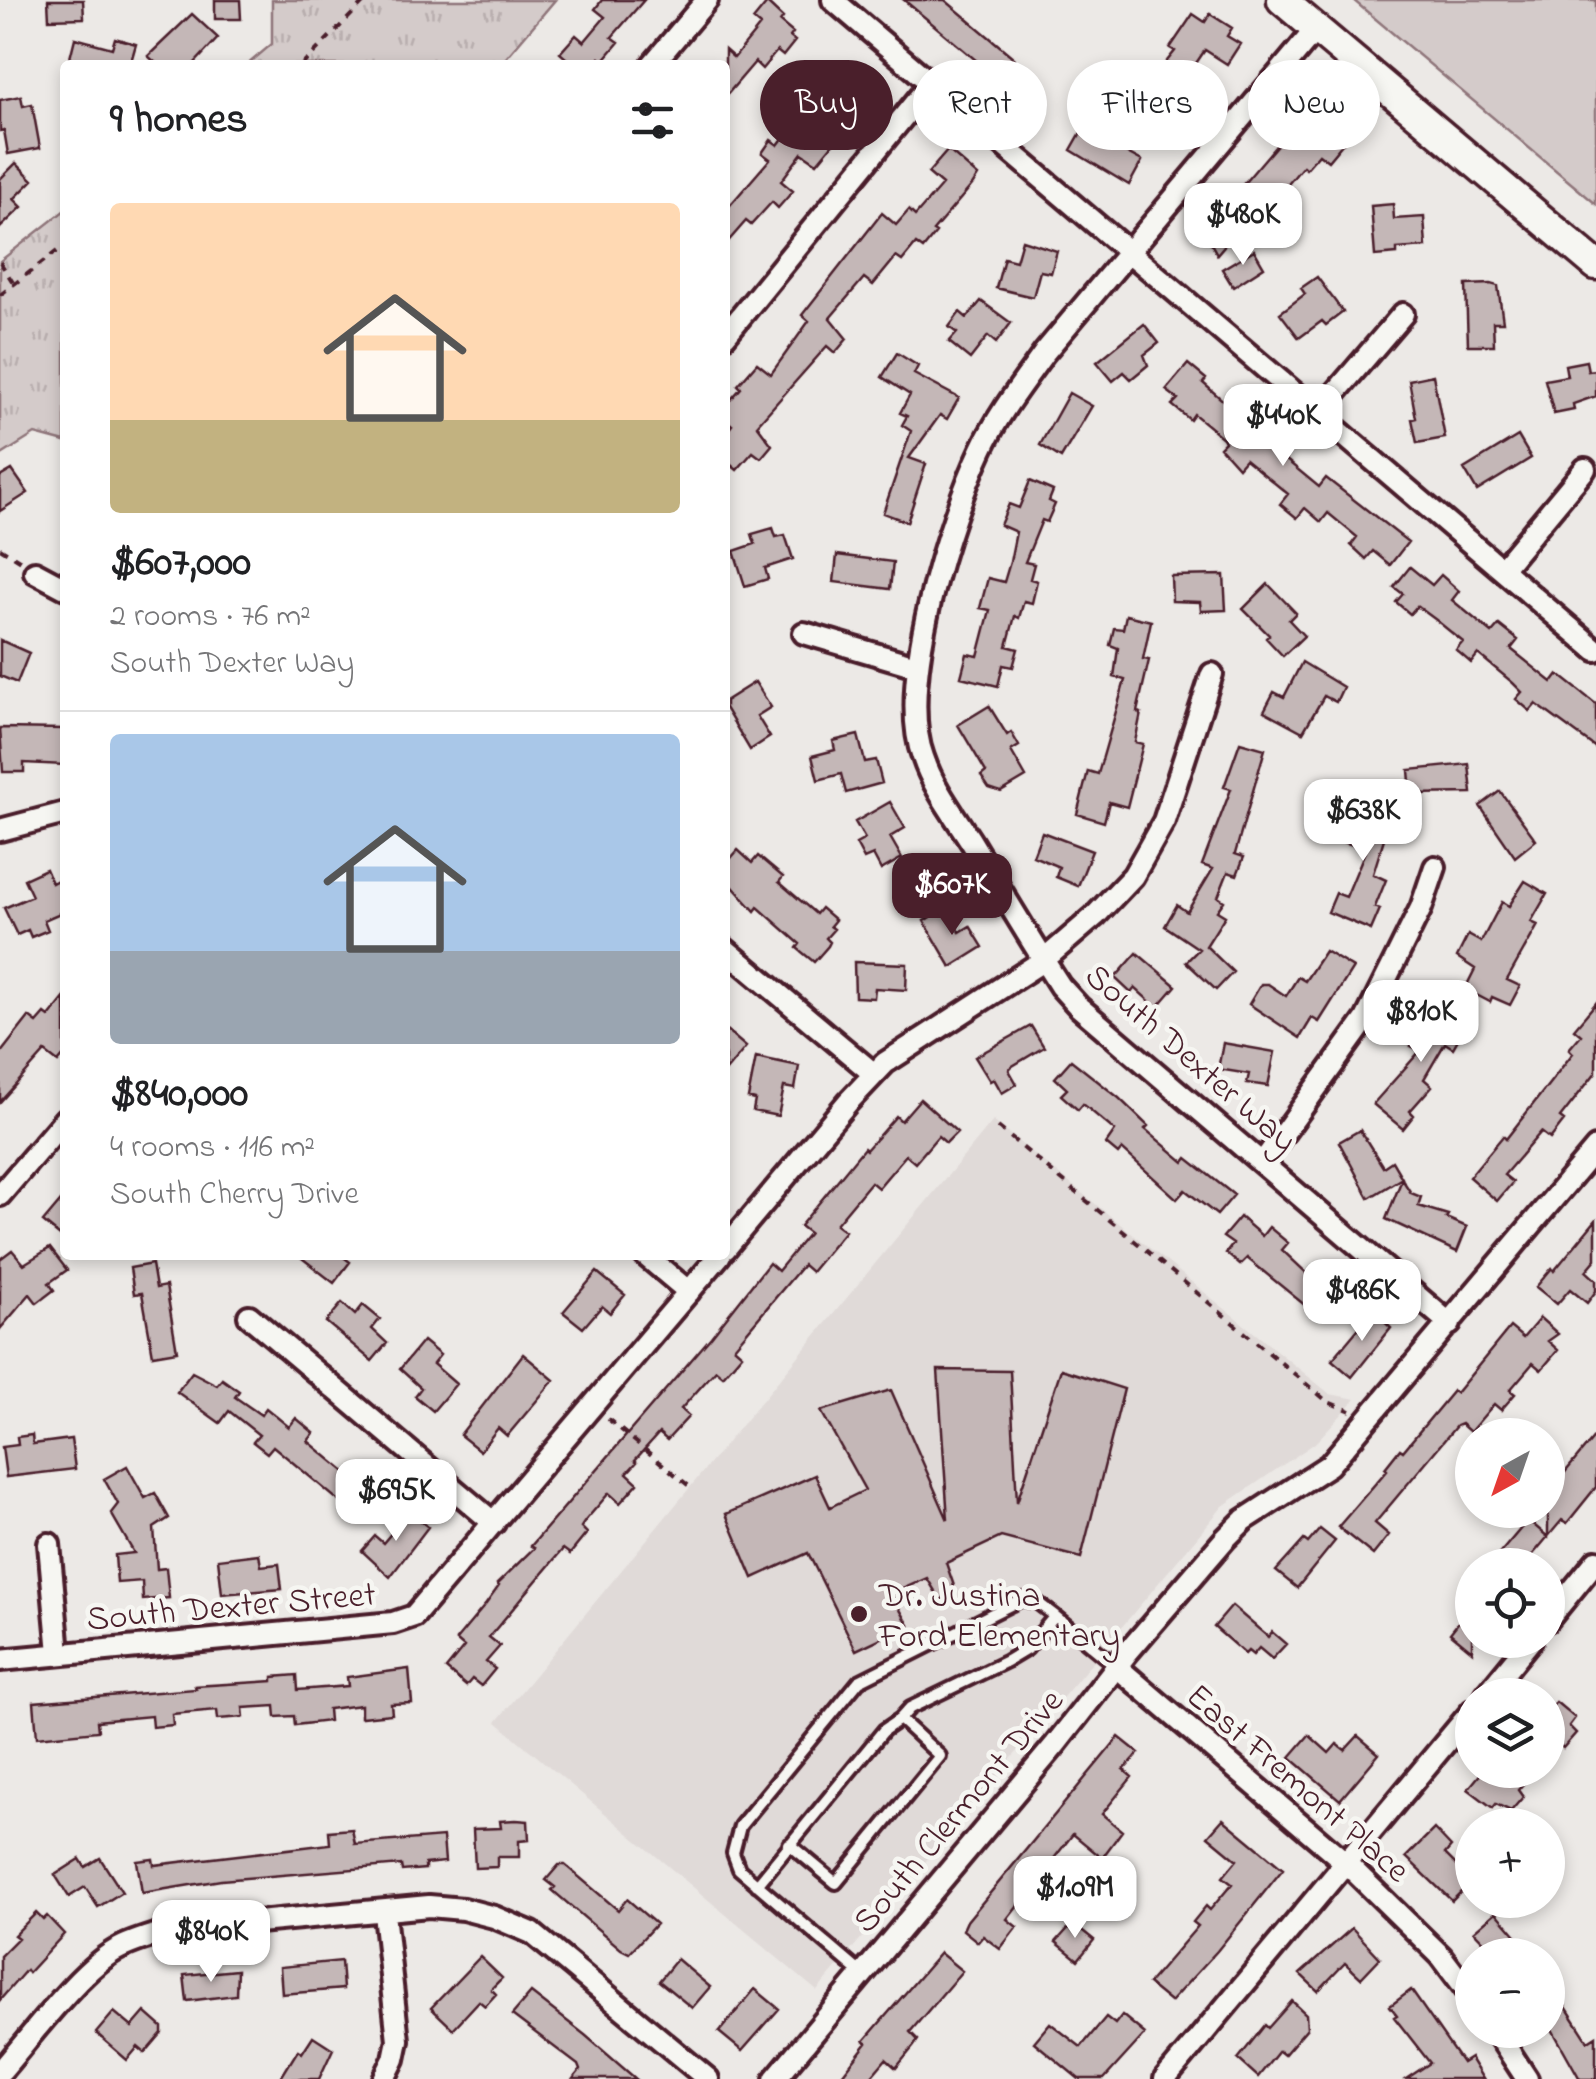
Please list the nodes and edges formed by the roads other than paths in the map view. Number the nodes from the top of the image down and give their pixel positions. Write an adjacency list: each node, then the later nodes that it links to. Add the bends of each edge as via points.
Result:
1 (707, 0): 5 (street)
2 (832, 0): 6 (street)
3 (1282, 0): 4 (main road)
4 (1316, 29): 9 (street, South Dexter Way); 10 (main road)
5 (656, 60)
6 (913, 67)
7 (913, 106): 12 (street)
8 (1011, 150): 9 (street)
9 (1129, 251): 13 (street); 20 (street, South Dexter Way, via 1044,353 984,445 961,498)
10 (1596, 265)
11 (1403, 314): 13 (street)
12 (730, 330)
13 (1318, 412): 15 (street)
14 (1585, 470): 15 (street)
15 (1502, 569): 19 (street)
16 (35, 572): 17 (street)
17 (60, 585)
18 (804, 633): 20 (street)
19 (1596, 650)
20 (916, 666): 26 (street, South Dexter Way, via 913,698 922,758)
21 (1212, 674): 26 (street, via 1150,851 1095,916)
22 (60, 814): 23 (street)
23 (0, 830)
24 (1435, 867): 30 (street, via 1422,908 1366,1018)
25 (730, 953): 27 (street)
26 (1044, 960): 27 (street); 30 (street, South Dexter Way, via 1079,1007)
27 (874, 1074): 32 (street)
28 (60, 1124): 31 (street)
29 (1596, 1148): 37 (street, South Clermont Drive)
30 (1262, 1162): 37 (street, South Dexter Way)
31 (3, 1187)
32 (730, 1243)
33 (651, 1260): 35 (street)
34 (716, 1260): 35 (street, South Dexter Street)
35 (689, 1292): 38 (street, South Dexter Street)
36 (249, 1316): 38 (street)
37 (1450, 1324): 46 (street, South Clermont Drive, via 1329,1465 1244,1520)
38 (494, 1523): 43 (street, South Dexter Street, via 428,1604 393,1623)
39 (48, 1544): 43 (street)
40 (1596, 1562): 41 (street)
41 (1565, 1599)
42 (1055, 1616): 46 (lane); 48 (lane, via 1027,1649 910,1708); 52 (lane, via 1022,1599 859,1681 740,1826 733,1853)
43 (59, 1653): 45 (street, South Dexter Street)
44 (1516, 1658): 47 (street)
45 (0, 1660)
46 (1117, 1667): 51 (street, East Fremont Place); 54 (street, South Clermont Drive)
47 (1500, 1678)
48 (900, 1720): 50 (lane, via 884,1730); 50 (lane, via 940,1756 836,1883)
49 (1455, 1732): 51 (street)
50 (790, 1844): 52 (lane)
51 (1346, 1863): 55 (street, East Fremont Place); 58 (street)
52 (757, 1885): 54 (lane)
53 (384, 1912): 57 (street, via 172,1930 116,1949); 59 (street, via 398,2040); 60 (street, via 463,1908 532,1933)
54 (862, 1974): 61 (street, South Clermont Drive)
55 (1455, 1975)
56 (1507, 2048): 62 (street)
57 (0, 2072)
58 (1176, 2075)
59 (384, 2079)
60 (708, 2079)
61 (775, 2079)
62 (1527, 2079)

